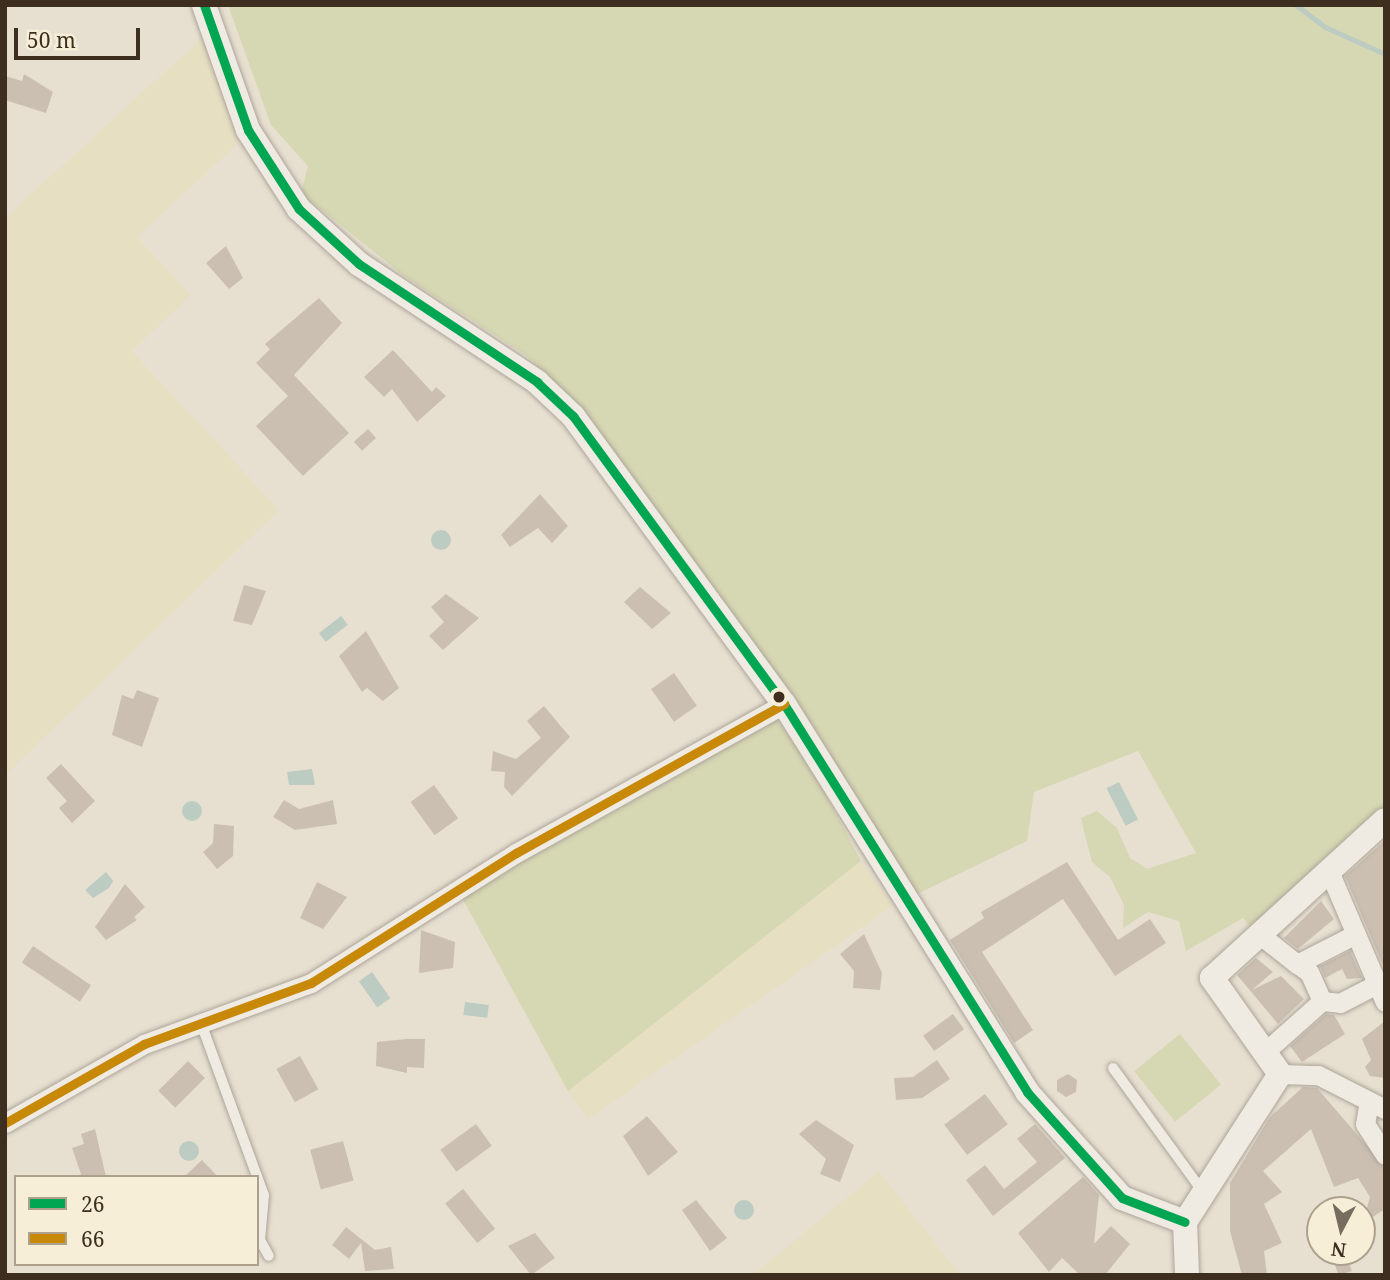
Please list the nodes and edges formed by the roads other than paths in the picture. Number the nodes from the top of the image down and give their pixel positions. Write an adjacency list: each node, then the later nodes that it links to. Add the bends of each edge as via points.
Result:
1 (204, 5): 2 (street, via 248,130 299,209 359,264 537,382 573,416)
2 (785, 704): 10 (street, via 516,853 312,983); 20 (street, via 1027,1093 1122,1198)
3 (1385, 820): 4 (street)
4 (1329, 871): 5 (street); 6 (street)
5 (1259, 934): 7 (street); 11 (street, via 1212,978)
6 (1356, 934): 7 (street); 8 (street)
7 (1297, 964): 9 (street, via 1309,972)
8 (1381, 993): 9 (street, via 1340,1003)
9 (1322, 1001): 11 (street)
10 (202, 1026): 15 (street, via 144,1044); 17 (lane)
11 (1267, 1050): 13 (street)
12 (1113, 1068): 19 (lane, via 1177,1164)
13 (1280, 1074): 14 (street, via 1318,1075); 19 (street)
14 (1376, 1107): 16 (street, via 1365,1124)
15 (5, 1123)
16 (1385, 1156)
17 (257, 1175)
18 (259, 1181): 21 (lane, via 264,1195 260,1240)
19 (1205, 1193): 20 (street)
20 (1185, 1222): 22 (street)
21 (269, 1256)
22 (1187, 1275)

